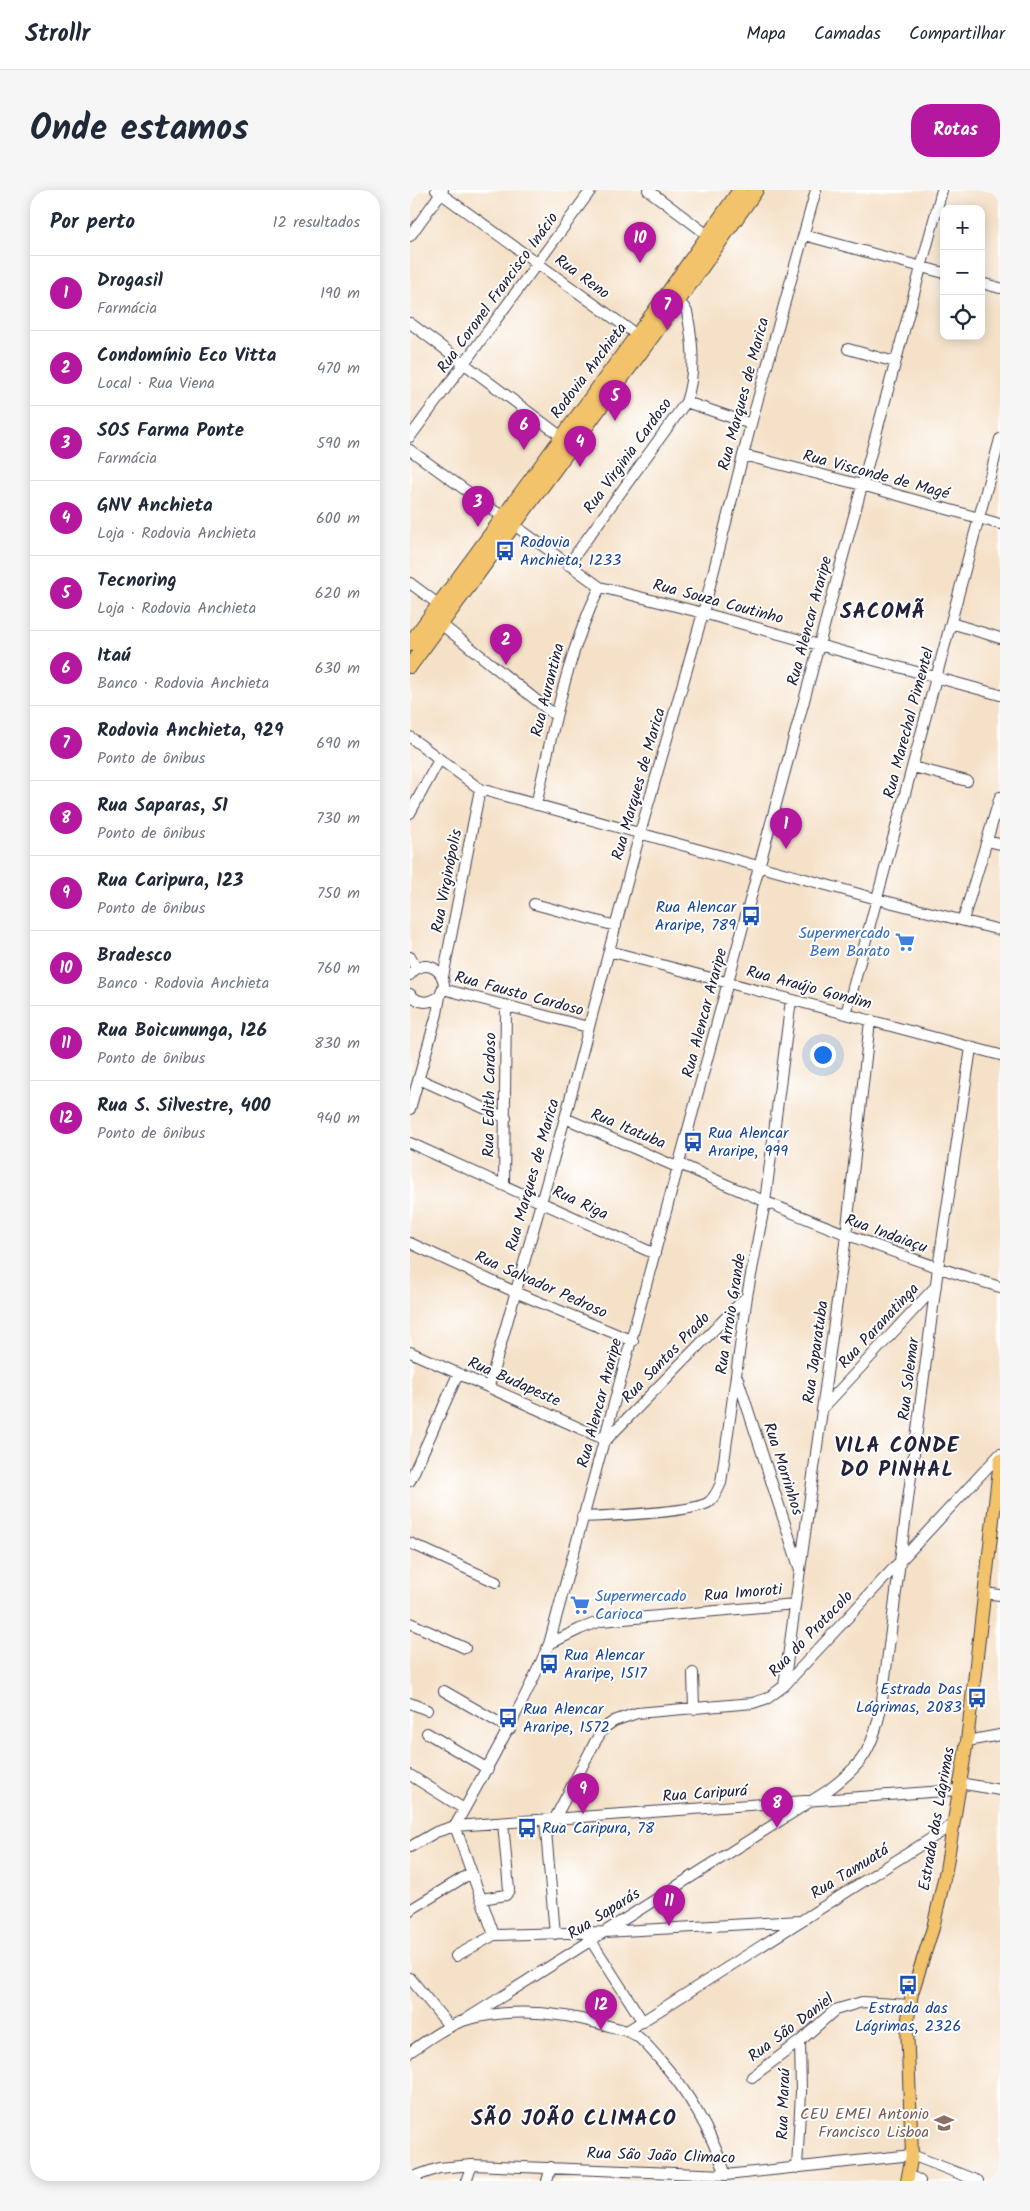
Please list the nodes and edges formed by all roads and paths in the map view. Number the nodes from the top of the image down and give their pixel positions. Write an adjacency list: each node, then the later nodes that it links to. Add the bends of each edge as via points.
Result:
1 (591, 190): 11 (street, Rua Coronel Francisco Inácio)
2 (648, 190): 10 (street)
3 (740, 190): 10 (highway, Rodovia Anchieta)
4 (756, 190): 10 (highway, Rodovia Anchieta)
5 (816, 190): 8 (street, Rua Marques de Marica)
6 (942, 190): 12 (street, Rua Alencar Araripe)
7 (440, 191): 9 (street); 11 (street, Rua Reno)
8 (804, 235): 12 (street); 23 (street, Rua Marques de Marica)
9 (410, 236)
10 (714, 239): 16 (highway, Rodovia Anchieta); 18 (highway, Rodovia Anchieta)
11 (538, 263): 18 (street, Rua Reno); 21 (street, Rua Coronel Francisco Inácio)
12 (921, 267): 13 (street); 20 (street, Rua Alencar Araripe)
13 (940, 272)
14 (985, 284): 15 (street)
15 (1000, 288)
16 (678, 302): 22 (street, Rua Virginia Cardoso, via 687,312 692,358 692,383); 31 (highway, Rodovia Anchieta)
17 (410, 323): 21 (street)
18 (638, 335): 25 (highway, Rodovia Anchieta)
19 (848, 349): 20 (street)
20 (895, 362): 29 (street, Rua Alencar Araripe)
21 (464, 364): 24 (street, Rua Coronel Francisco Inácio); 25 (street)
22 (686, 402): 23 (street); 33 (street, Rua Virginia Cardoso)
23 (751, 424): 28 (street, Rua Marques de Marica)
24 (410, 437)
25 (562, 437): 31 (highway, Rodovia Anchieta)
26 (1000, 439): 30 (street, Rua Marechal Pimentel)
27 (410, 450): 31 (street, Rua Souza Coutinho)
28 (743, 455): 29 (street, Rua Visconde de Magé); 37 (street, Rua Marques de Marica)
29 (862, 486): 30 (street, Rua Visconde de Magé); 42 (street, Rua Alencar Araripe)
30 (980, 518): 32 (street, Rua Visconde de Magé); 38 (street, Rua Marechal Pimentel)
31 (508, 521): 33 (street, Rua Souza Coutinho); 36 (highway, Rodovia Anchieta); 39 (highway, Rodovia Anchieta)
32 (1000, 524)
33 (568, 566): 35 (street, Rua Souza Coutinho)
34 (410, 583): 36 (street)
35 (600, 587): 37 (street, Rua Souza Coutinho); 46 (street, Rua Aurantina, via 578,635)
36 (438, 604): 41 (highway, Rodovia Anchieta)
37 (703, 613): 42 (street, Rua Souza Coutinho); 55 (street, Rua Marques de Marica)
38 (951, 623): 40 (street); 44 (street, Rua Marechal Pimentel)
39 (441, 624): 43 (highway, Rodovia Anchieta); 46 (street)
40 (1000, 638)
41 (410, 644)
42 (820, 645): 44 (street, Rua Souza Coutinho); 58 (street, Rua Alencar Araripe)
43 (410, 666)
44 (936, 678): 45 (street, Rua Souza Coutinho); 49 (street, Rua Marechal Pimentel)
45 (1000, 695)
46 (556, 716): 53 (street, Rua Aurantina)
47 (410, 737): 48 (street)
48 (439, 760): 51 (street); 54 (street)
49 (913, 767): 50 (street); 59 (street, Rua Marechal Pimentel)
50 (967, 781)
51 (480, 790): 53 (street); 67 (street, Rua Virginópolis)
52 (1000, 797): 56 (street)
53 (536, 805): 55 (street)
54 (410, 814)
55 (640, 833): 58 (street); 62 (street, Rua Marques de Marica)
56 (987, 841): 57 (street); 61 (street)
57 (1000, 844)
58 (758, 866): 59 (street); 68 (street, Rua Alencar Araripe)
59 (877, 899): 61 (street); 73 (street, Rua Marechal Pimentel)
60 (534, 904): 62 (street)
61 (963, 920): 63 (street)
62 (616, 926): 64 (street, Rua Marques de Marica)
63 (1000, 930)
64 (609, 951): 68 (street, Rua Araújo Gondim); 75 (street, Rua Marques de Marica)
65 (410, 957): 66 (street)
66 (413, 971): 67 (street, via 429,966 440,972)
67 (443, 978): 69 (street, Rua Virginópolis)
68 (729, 982): 71 (street, Rua Araújo Gondim); 83 (street, Rua Alencar Araripe)
69 (441, 993): 70 (street, via 428,1002 414,999); 72 (street, Rua Fausto Cardoso); 78 (street, Rua Virginópolis)
70 (410, 994)
71 (791, 1000): 73 (street, Rua Araújo Gondim); 86 (street, Rua Arroio Grande)
72 (506, 1006): 75 (street, Rua Fausto Cardoso); 80 (street, Rua Edith Cardoso)
73 (846, 1014): 74 (street, Rua Araújo Gondim)
74 (870, 1020): 76 (street, Rua Araújo Gondim); 87 (street, Rua Japaratuba)
75 (588, 1027): 81 (street, Rua Marques de Marica)
76 (971, 1048): 77 (street, Rua Araújo Gondim); 90 (street, Rua Solemar)
77 (1000, 1055)
78 (419, 1079): 79 (street, Rua Virginópolis); 80 (street)
79 (410, 1109)
80 (506, 1118): 84 (street, Rua Edith Cardoso)
81 (565, 1118): 83 (street, Rua Itatuba); 85 (street, Rua Marques de Marica)
82 (410, 1142): 84 (street, Rua Riga)
83 (679, 1166): 86 (street, Rua Itatuba); 89 (street, Rua Alencar Araripe)
84 (504, 1185): 85 (street, Rua Riga)
85 (541, 1201): 89 (street, Rua Riga); 93 (street, Rua Marques de Marica)
86 (765, 1202): 87 (street, Rua Indaiaçu); 94 (street, Rua Arroio Grande)
87 (846, 1236): 90 (street, Rua Indaiaçu); 100 (street, Rua Japaratuba)
88 (410, 1243): 93 (street, Rua Salvador Pedroso)
89 (655, 1254): 95 (street, Rua Alencar Araripe)
90 (938, 1268): 91 (street, Rua Solemar); 92 (street, Rua Indaiaçu)
91 (936, 1286): 100 (street, Rua Paranatinga); 108 (street, Rua Solemar)
92 (1000, 1286)
93 (515, 1292): 95 (street, Rua Salvador Pedroso); 99 (street, Rua Marques de Marica)
94 (747, 1296): 98 (street, Rua Arroio Grande); 101 (street, Rua Santos Prado)
95 (632, 1341): 101 (street, Rua Alencar Araripe)
96 (410, 1352): 97 (street, Rua Budapeste)
97 (458, 1374): 99 (street, Rua Budapeste); 105 (street)
98 (737, 1376): 106 (street, Rua Arroio Grande, via 721,1482 710,1501 702,1506 683,1509); 109 (street, Rua Morrinhos)
99 (488, 1386): 101 (street, Rua Budapeste)
100 (823, 1408): 109 (street, Rua Japaratuba)
101 (606, 1440): 106 (street, Rua Alencar Araripe)
102 (1000, 1454): 108 (street, Rua do Protocolo)
103 (1000, 1460): 104 (main road, Estrada das Lágrimas)
104 (999, 1475): 111 (main road, Estrada das Lágrimas)
105 (410, 1481)
106 (582, 1518): 115 (street, Rua Alencar Araripe)
107 (410, 1543): 110 (street)
108 (900, 1561): 118 (street, Rua do Protocolo); 131 (street, Rua Solemar, via 881,1708 873,1740 867,1753 843,1779)
109 (800, 1570): 113 (street, Rua Japaratuba)
110 (496, 1582)
111 (984, 1593): 112 (street); 126 (main road, Estrada das Lágrimas)
112 (1000, 1595)
113 (795, 1604): 115 (street, Rua Imoroti, via 601,1621); 118 (street, Rua Japaratuba)
114 (410, 1623): 116 (street)
115 (549, 1644): 123 (street, Rua Alencar Araripe)
116 (465, 1648)
117 (692, 1673): 121 (street)
118 (784, 1686): 121 (street, Rua do Protocolo, via 768,1698 753,1703)
119 (444, 1691): 123 (street)
120 (410, 1703): 122 (street)
121 (694, 1709): 133 (street, Rua do Protocolo, via 637,1713 624,1716 604,1728)
122 (426, 1710)
123 (510, 1729): 127 (street, Rua Alencar Araripe)
124 (427, 1733): 127 (street)
125 (1000, 1735): 126 (street)
126 (967, 1741): 129 (main road, Estrada das Lágrimas)
127 (488, 1769): 132 (street, Rua Alencar Araripe)
128 (410, 1775): 132 (street)
129 (959, 1787): 130 (street, Rua Caripurá); 131 (street, Rua Caripurá); 135 (main road, Estrada das Lágrimas)
130 (1000, 1790)
131 (806, 1802): 133 (street, Rua Caripurá); 143 (street, Rua Saparás)
132 (464, 1809): 136 (street, Rua Alencar Araripe)
133 (549, 1820): 134 (street, Rua Caripurá); 144 (street)
134 (503, 1823): 136 (street, Rua Caripurá); 139 (street, via 509,1890 506,1895)
135 (954, 1824): 141 (street, Rua Tamuatá); 152 (main road, Estrada das Lágrimas, via 933,1928)
136 (455, 1826): 137 (street, Rua Caripurá, via 436,1832); 138 (street)
137 (410, 1847)
138 (471, 1873): 139 (street); 140 (street)
139 (481, 1899): 145 (street)
140 (412, 1906)
141 (801, 1921): 142 (street); 147 (street, Rua Tamuatá)
142 (766, 1923): 143 (street); 147 (street, via 768,1933)
143 (604, 1932): 146 (street, Rua Saparás)
144 (559, 1933): 145 (street); 146 (street); 148 (street, via 572,1942)
145 (494, 1936): 149 (street)
146 (588, 1937): 148 (street, Rua Saparás); 155 (street)
147 (762, 1945): 155 (street, Rua Tamuatá)
148 (572, 1952): 151 (street, Rua Saparás)
149 (456, 1956)
150 (410, 1978): 156 (street)
151 (492, 2001): 153 (street); 154 (street, Rua Saparás)
152 (909, 2005): 158 (street, Rua São Daniel, via 883,2002 848,2004 835,2010); 161 (main road, Estrada das Lágrimas)
153 (498, 2014): 154 (street); 157 (street, via 546,2013)
154 (465, 2020): 156 (street)
155 (643, 2022): 157 (street, Rua Tamuatá)
156 (450, 2027): 159 (street)
157 (627, 2031): 165 (street, via 644,2042 691,2099 707,2127)
158 (800, 2041): 160 (street, Rua São Daniel); 164 (street, Rua Maraú)
159 (410, 2052)
160 (752, 2077)
161 (912, 2155): 164 (street, Rua São João Climaco); 168 (main road, Estrada das Lágrimas); 171 (street)
162 (472, 2165): 163 (street, Rua São João Climaco); 166 (street, Rua São João Climaco, via 440,2168); 169 (street)
163 (551, 2168): 167 (street, Rua São João Climaco); 170 (street)
164 (797, 2168): 165 (street, Rua São João Climaco)
165 (726, 2175): 167 (street, Rua São João Climaco)
166 (410, 2178)
167 (685, 2178)
168 (912, 2179)
169 (466, 2181)
170 (547, 2181)
171 (978, 2181)

